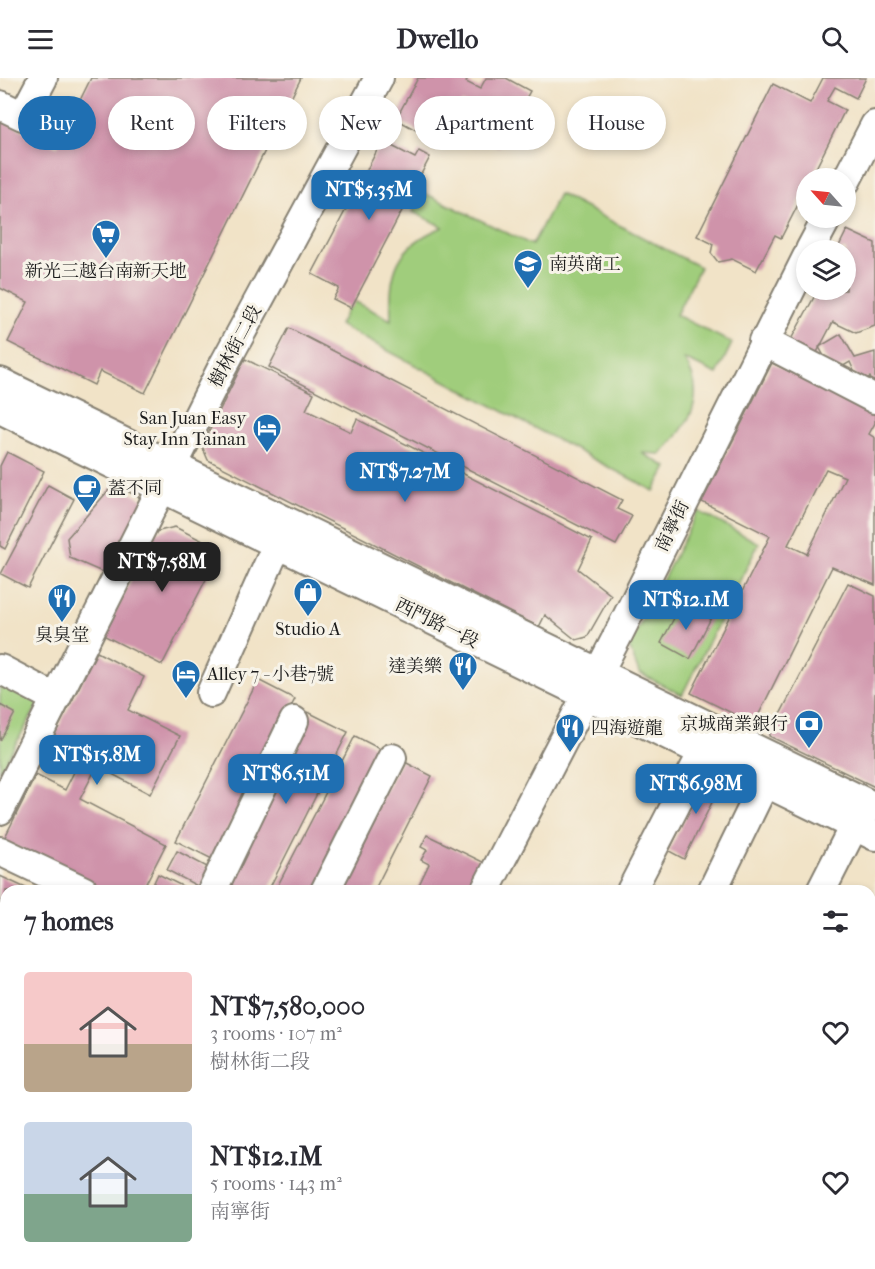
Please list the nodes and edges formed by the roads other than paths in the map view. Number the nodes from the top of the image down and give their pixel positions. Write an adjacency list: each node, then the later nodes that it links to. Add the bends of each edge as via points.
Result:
1 (43, 78): 3 (street, via 23,116)
2 (379, 78): 11 (street, 樹林街二段, via 222,368)
3 (0, 105)
4 (875, 126): 5 (street)
5 (853, 168)
6 (796, 278): 7 (street, 南寧街)
7 (763, 341): 9 (street); 14 (street, 南寧街)
8 (0, 382): 11 (street, 西門路一段)
9 (875, 399)
10 (0, 409): 11 (street, 西門路一段)
11 (168, 478): 12 (street, 西門路一段); 14 (street, 西門路一段); 16 (street, 樹林街二段)
12 (277, 545): 14 (street, 西門路一段); 15 (street)
13 (0, 669): 16 (street)
14 (592, 684): 18 (street, 西門路一段); 21 (street, 西門路一段); 28 (street, 南寧街)
15 (211, 693)
16 (55, 698): 22 (street, 樹林街二段)
17 (294, 721): 26 (street)
18 (703, 752): 20 (street, 西門路一段); 29 (street)
19 (392, 758): 27 (street)
20 (765, 782): 23 (street, 西門路一段); 30 (street)
21 (875, 807)
22 (0, 810)
23 (864, 831): 31 (street)
24 (0, 851): 25 (street)
25 (71, 885)
26 (215, 885)
27 (328, 885)
28 (488, 885)
29 (634, 885)
30 (715, 885)
31 (825, 885)

